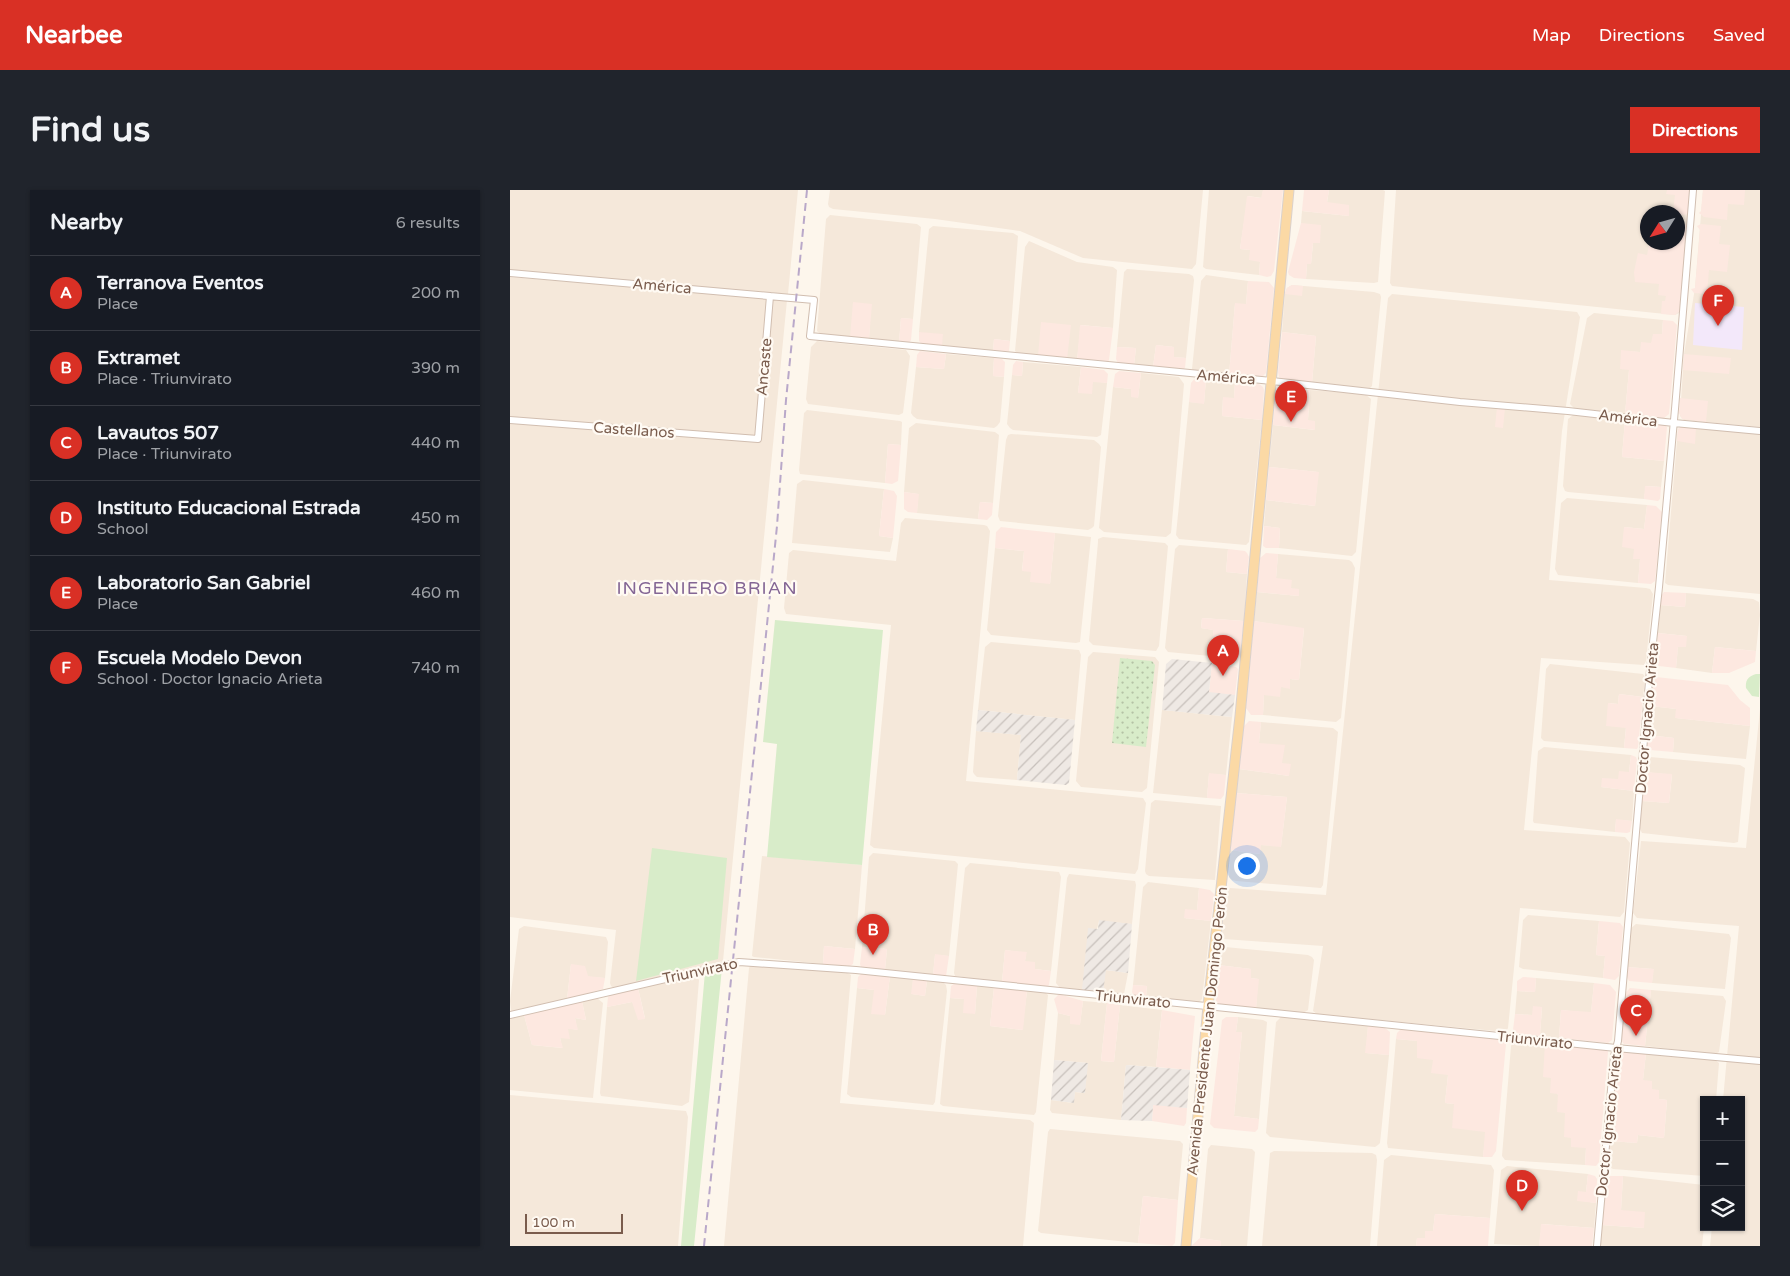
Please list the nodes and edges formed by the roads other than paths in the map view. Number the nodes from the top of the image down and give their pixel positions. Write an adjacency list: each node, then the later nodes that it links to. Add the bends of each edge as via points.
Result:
1 (1289, 190): 5 (main road, Avenida Presidente Juan Domingo Perón)
2 (1693, 190): 7 (street, Doctor Ignacio Arieta)
3 (510, 273): 4 (street, América)
4 (770, 296): 5 (street, América, via 814,300 810,336); 9 (street, Ancaste)
5 (1272, 381): 7 (street, América); 10 (main road, Avenida Presidente Juan Domingo Perón)
6 (510, 420): 9 (street, Castellanos)
7 (1674, 423): 8 (street, América); 12 (street, Doctor Ignacio Arieta)
8 (1760, 431)
9 (758, 439)
10 (1208, 1006): 11 (street, Triunvirato, via 748,961); 12 (street, Triunvirato); 14 (main road, Avenida Presidente Juan Domingo Perón)
11 (510, 1015)
12 (1616, 1048): 13 (street, Triunvirato); 15 (street, Doctor Ignacio Arieta)
13 (1760, 1062)
14 (1186, 1246)
15 (1597, 1246)

